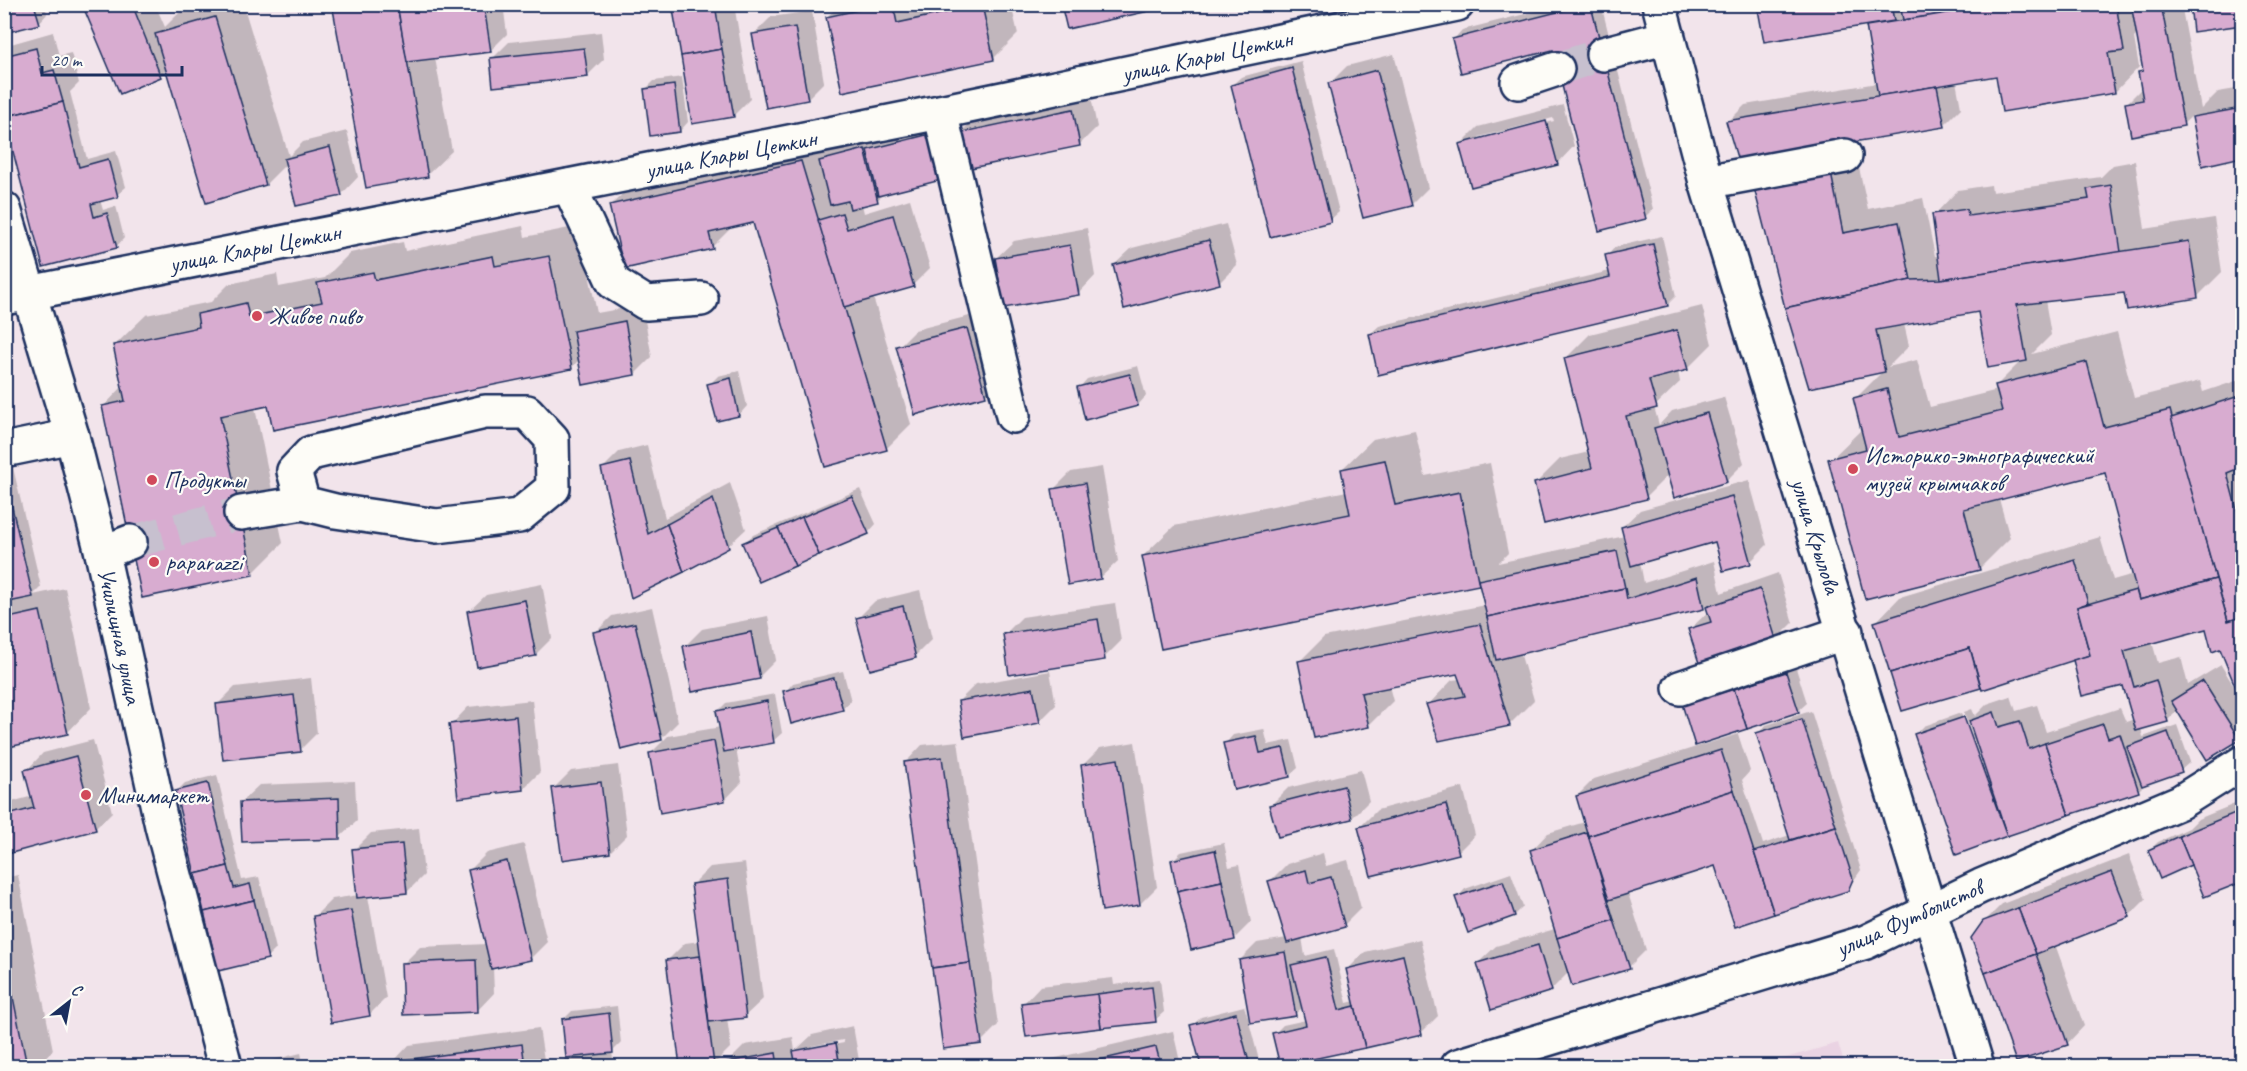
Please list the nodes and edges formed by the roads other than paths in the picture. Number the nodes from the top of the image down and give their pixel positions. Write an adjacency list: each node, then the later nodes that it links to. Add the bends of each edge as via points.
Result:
1 (1457, 4): 7 (street, улица Клары Цеткин)
2 (1659, 4): 3 (street, улица Крылова)
3 (1668, 37): 4 (street); 9 (street, улица Крылова)
4 (1603, 54)
5 (1557, 69): 6 (street)
6 (1518, 82)
7 (940, 112): 10 (street, улица Клары Цеткин); 14 (street)
8 (1845, 156): 9 (street)
9 (1706, 182): 19 (street, улица Крылова)
10 (569, 186): 12 (street, улица Клары Цеткин); 13 (street, via 614,283 646,303)
11 (4, 209): 12 (street, Училищная улица)
12 (17, 296): 15 (street, Училищная улица)
13 (701, 299)
14 (1013, 416)
15 (72, 436): 16 (street); 24 (street, Училищная улица, via 116,548 162,826)
16 (4, 450)
17 (303, 503): 17 (street, via 294,471 311,453 485,412 527,412 552,439 553,488 519,516 437,526); 18 (street)
18 (241, 513)
19 (1846, 632): 20 (street); 22 (street, улица Крылова)
20 (1680, 688)
21 (2242, 764): 22 (street, улица Футболистов, via 2181,802)
22 (1931, 910): 23 (street, улица Футболистов, via 1866,942); 26 (street, улица Крылова)
23 (1527, 1056): 25 (street, улица Футболистов)
24 (225, 1066)
25 (1458, 1066)
26 (1977, 1066)

